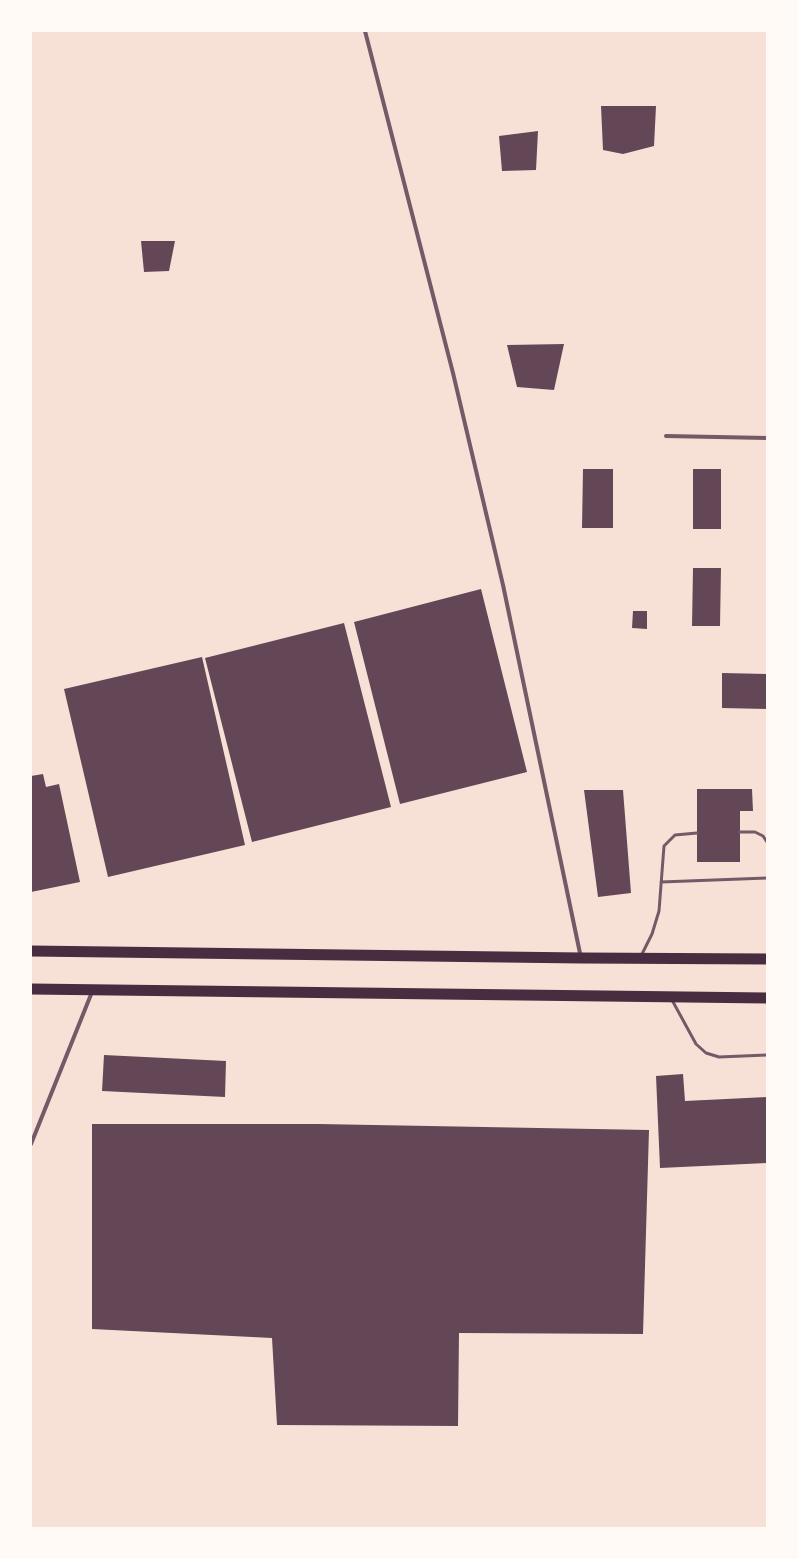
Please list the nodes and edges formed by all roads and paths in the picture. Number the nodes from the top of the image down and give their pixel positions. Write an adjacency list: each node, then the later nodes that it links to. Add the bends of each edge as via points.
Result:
1 (365, 31): 10 (street, via 451,366 498,563)
2 (666, 436): 3 (street)
3 (767, 438)
4 (740, 832): 6 (lane, via 755,832 763,836)
5 (697, 833): 8 (lane, via 675,835 668,840 662,854)
6 (767, 842)
7 (767, 878): 8 (lane)
8 (661, 882): 11 (lane, via 656,923)
9 (31, 951): 10 (highway)
10 (582, 958): 11 (highway)
11 (640, 959): 12 (highway)
12 (767, 959)
13 (31, 989): 14 (highway)
14 (93, 989): 15 (highway); 18 (street)
15 (670, 997): 16 (highway); 17 (lane, via 696,1044 706,1053 719,1056)
16 (767, 998)
17 (767, 1055)
18 (31, 1144)

